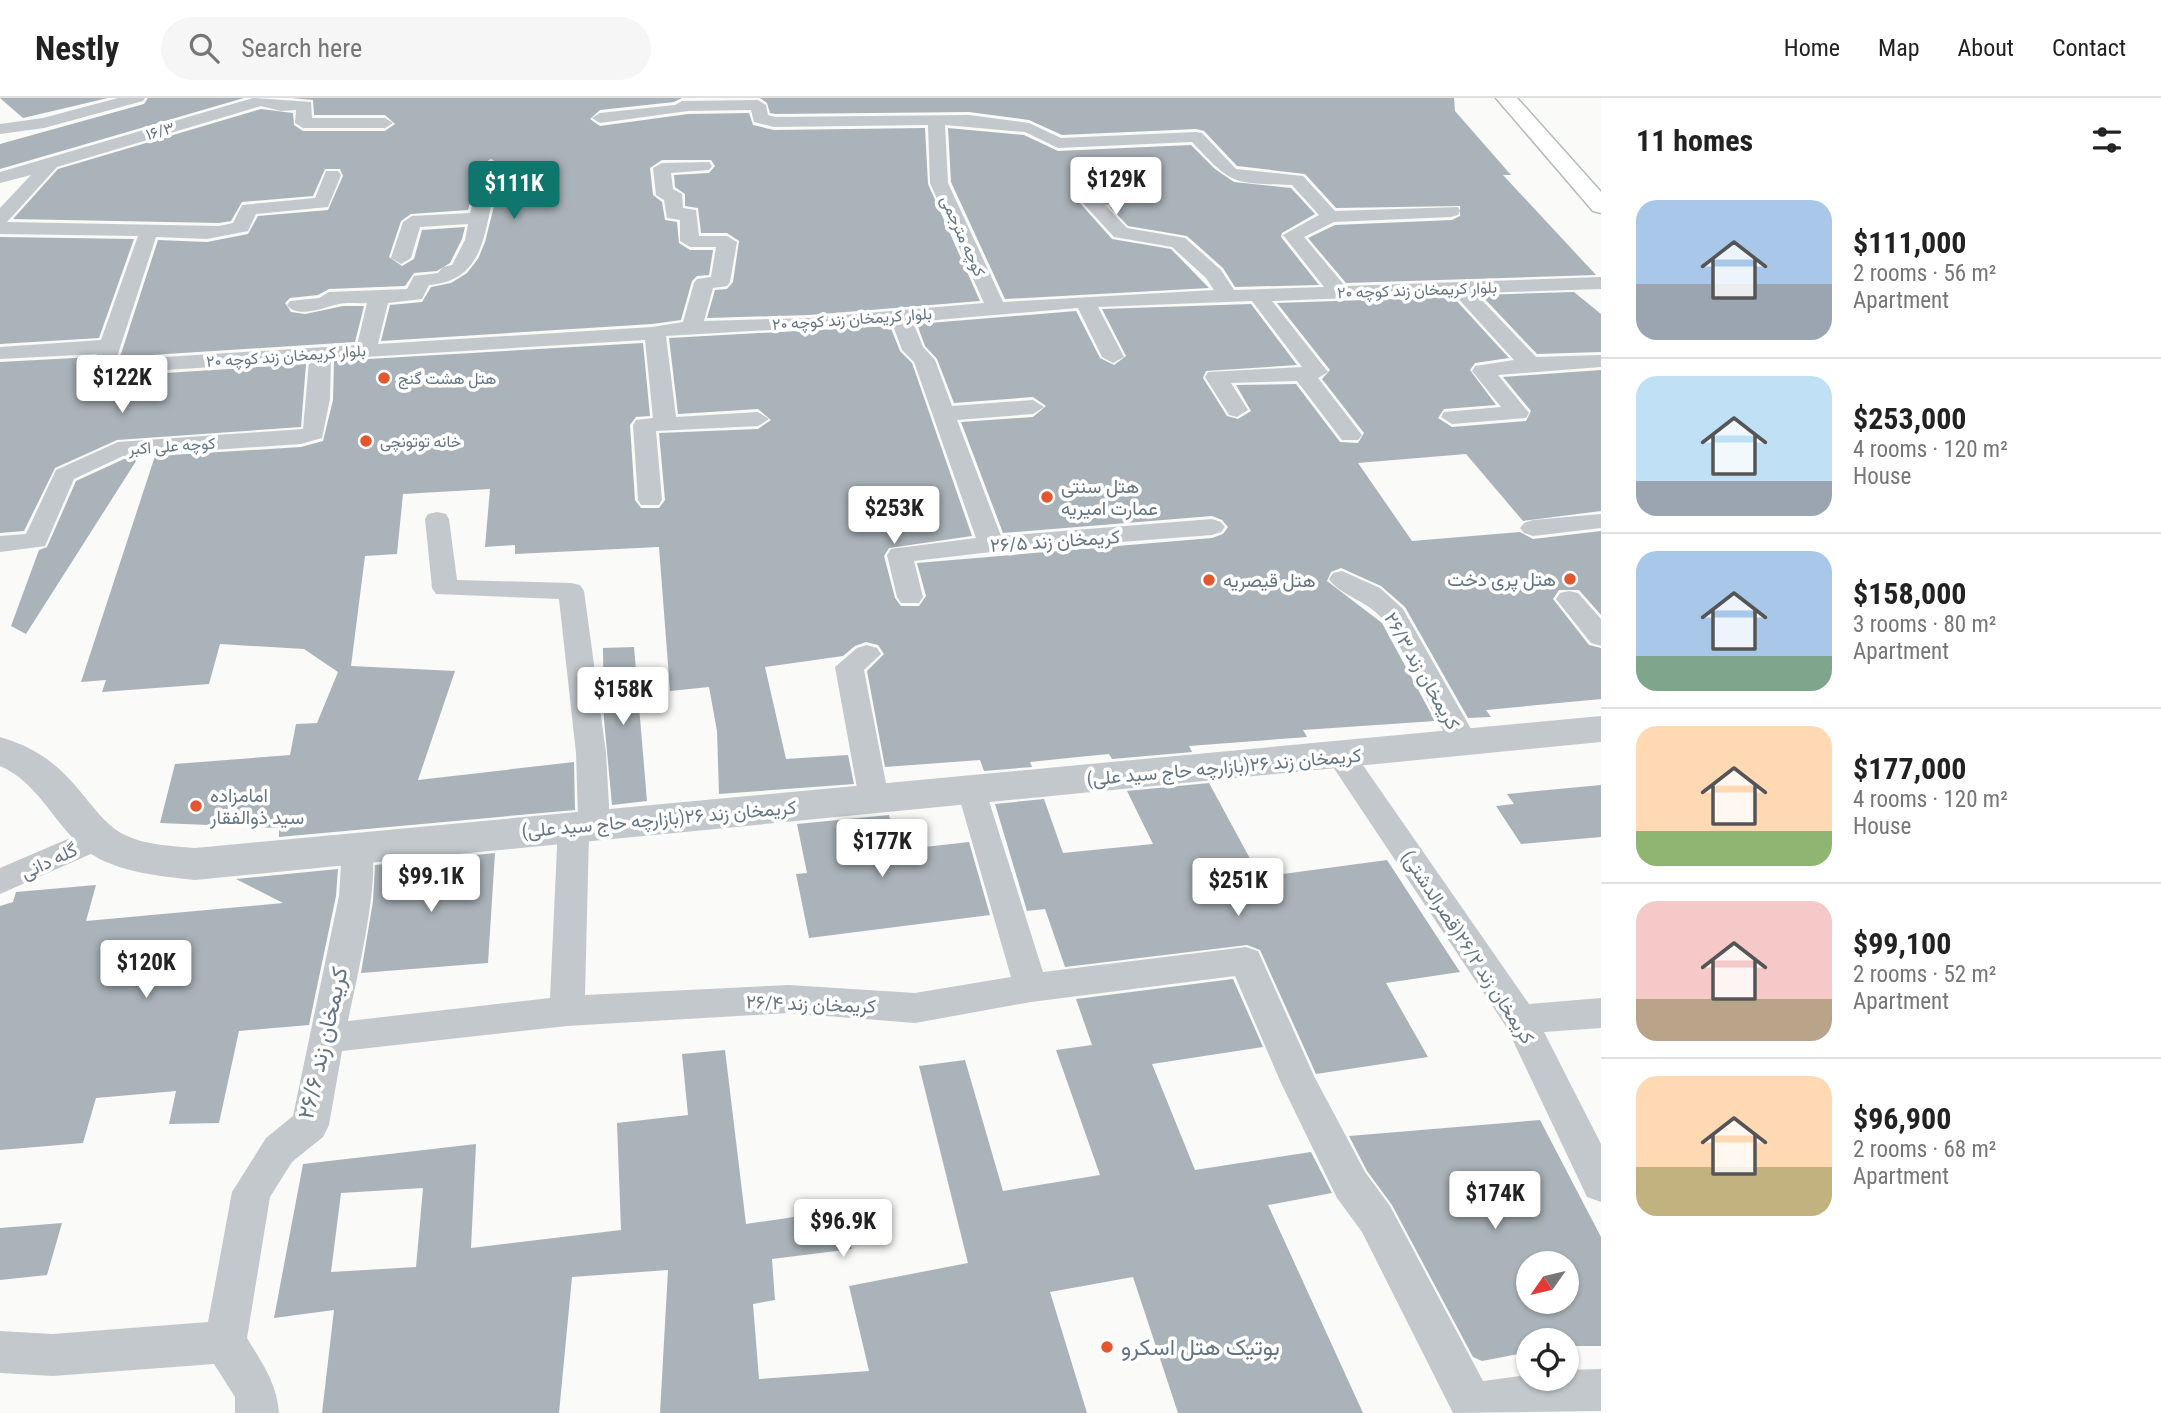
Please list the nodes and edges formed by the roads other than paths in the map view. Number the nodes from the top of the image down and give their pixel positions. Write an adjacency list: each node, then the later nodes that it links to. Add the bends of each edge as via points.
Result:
1 (137, 98): 5 (lane)
2 (1506, 98): 19 (main road)
3 (266, 99): 9 (lane, via 281,106 305,105 303,123); 12 (lane, ۱۶/۳)
4 (746, 101): 7 (lane); 8 (lane, via 758,105 760,118 774,122)
5 (112, 105): 10 (lane); 12 (lane)
6 (8, 111): 10 (lane)
7 (600, 118)
8 (936, 119): 21 (lane, via 972,115 1028,128 1058,144 1196,136 1230,173 1297,180); 35 (lane, کوچه مترجمی, via 939,183)
9 (385, 123)
10 (24, 124): 11 (lane)
11 (2, 129): 13 (lane)
12 (153, 133): 13 (lane, ۱۶/۳)
13 (50, 164): 17 (lane, ۱۶/۳); 23 (lane)
14 (492, 166): 22 (lane)
15 (703, 166): 37 (lane, via 662,168 665,195 673,194 674,214 689,214 690,241 727,242 720,282 704,283)
16 (332, 175): 25 (lane, via 322,203 248,209 241,226 227,231 175,234)
17 (0, 178)
18 (1110, 199): 30 (lane, via 1091,202 1121,233 1178,242 1214,274)
19 (1601, 206)
20 (1451, 211): 21 (lane)
21 (1330, 217): 29 (lane, via 1293,235)
22 (479, 218): 26 (lane, via 412,222); 32 (lane, via 475,240 460,269 444,278 421,279 415,295)
23 (0, 219)
24 (0, 228): 25 (lane)
25 (149, 230): 39 (lane)
26 (401, 258)
27 (1601, 283): 28 (lane, بلوار کریمخان زند کوچه ۲۰)
28 (1460, 289): 29 (lane, بلوار کریمخان زند کوچه ۲۰); 45 (lane)
29 (1339, 292): 31 (lane, بلوار کریمخان زند کوچه ۲۰)
30 (1227, 295): 31 (lane, بلوار کریمخان زند کوچه ۲۰); 33 (lane, بلوار کریمخان زند کوچه ۲۰)
31 (1259, 296): 46 (lane, via 1317,372)
32 (379, 297): 34 (lane); 40 (lane)
33 (1085, 301): 35 (lane, بلوار کریمخان زند کوچه ۲۰); 43 (lane)
34 (297, 304)
35 (996, 308): 36 (lane, بلوار کریمخان زند کوچه ۲۰)
36 (900, 316): 37 (lane, بلوار کریمخان زند کوچه ۲۰); 49 (lane)
37 (692, 328): 38 (lane, بلوار کریمخان زند کوچه ۲۰)
38 (655, 333): 40 (lane, بلوار کریمخان زند کوچه ۲۰); 52 (lane)
39 (111, 346): 41 (lane); 42 (lane, بلوار کریمخان زند کوچه ۲۰, via 103,367)
40 (366, 351): 42 (lane, بلوار کریمخان زند کوچه ۲۰)
41 (0, 353)
42 (320, 355): 59 (lane, کوچه علی اکبر, via 314,433 118,449 64,475 36,541)
43 (1113, 357)
44 (1601, 361): 45 (lane)
45 (1530, 364): 50 (lane, via 1483,371 1518,413)
46 (1303, 373): 48 (lane, via 1216,377); 53 (lane)
47 (1033, 407): 49 (lane)
48 (1237, 410)
49 (943, 414): 60 (lane)
50 (1452, 417)
51 (758, 419): 52 (lane)
52 (665, 424): 54 (lane, via 644,425)
53 (1350, 435)
54 (650, 500)
55 (438, 519): 72 (lane, via 445,587 571,591 591,753)
56 (1601, 521): 58 (lane)
57 (1212, 527): 60 (lane, کریمخان زند ۲۶/۵)
58 (1533, 528)
59 (0, 544)
60 (991, 544): 62 (lane, کریمخان زند ۲۶/۵, via 900,555)
61 (1342, 579): 67 (lane, کریمخان زند ۲۶/۳, via 1371,594 1394,615)
62 (910, 597)
63 (1569, 599): 64 (lane)
64 (1601, 637)
65 (867, 654): 71 (lane, via 849,667)
66 (1601, 729): 67 (street, کریمخان زند ۲۶(بازارچه حاج سید علی))
67 (1464, 743): 69 (street, کریمخان زند ۲۶(بازارچه حاج سید علی))
68 (0, 751): 73 (street, via 16,755 55,785)
69 (1340, 755): 70 (street, کریمخان زند ۲۶(بازارچه حاج سید علی)); 79 (lane, کریمخان زند ۲۶/۲(قصرالدشتی))
70 (972, 790): 71 (street, کریمخان زند ۲۶(بازارچه حاج سید علی)); 76 (lane)
71 (874, 799): 72 (street, کریمخان زند ۲۶(بازارچه حاج سید علی))
72 (584, 825): 74 (street, کریمخان زند ۲۶(بازارچه حاج سید علی)); 77 (lane)
73 (98, 838): 74 (street, کریمخان زند ۲۶(بازارچه حاج سید علی), via 148,859 195,864); 75 (lane, گله دانی)
74 (358, 849): 80 (lane, کریمخان زند ۲۶/۶, via 355,896)
75 (0, 882)
76 (1031, 988): 77 (lane, کریمخان زند ۲۶/۴, via 915,1008 789,999); 85 (lane, کریمخان زند ۲۶/۴, via 1246,961 1299,1083 1351,1185 1376,1219)
77 (567, 1011): 80 (lane, کریمخان زند ۲۶/۴)
78 (1601, 1013): 79 (lane)
79 (1520, 1019): 81 (lane, کریمخان زند ۲۶/۲(قصرالدشتی))
80 (327, 1038): 82 (lane, کریمخان زند ۲۶/۶, via 310,1125 279,1150 251,1192)
81 (1601, 1184)
82 (225, 1342): 83 (lane, via 53,1356); 86 (lane, via 256,1392)
83 (0, 1352)
84 (1601, 1390): 85 (lane, via 1567,1391)
85 (1474, 1408)
86 (257, 1413)

